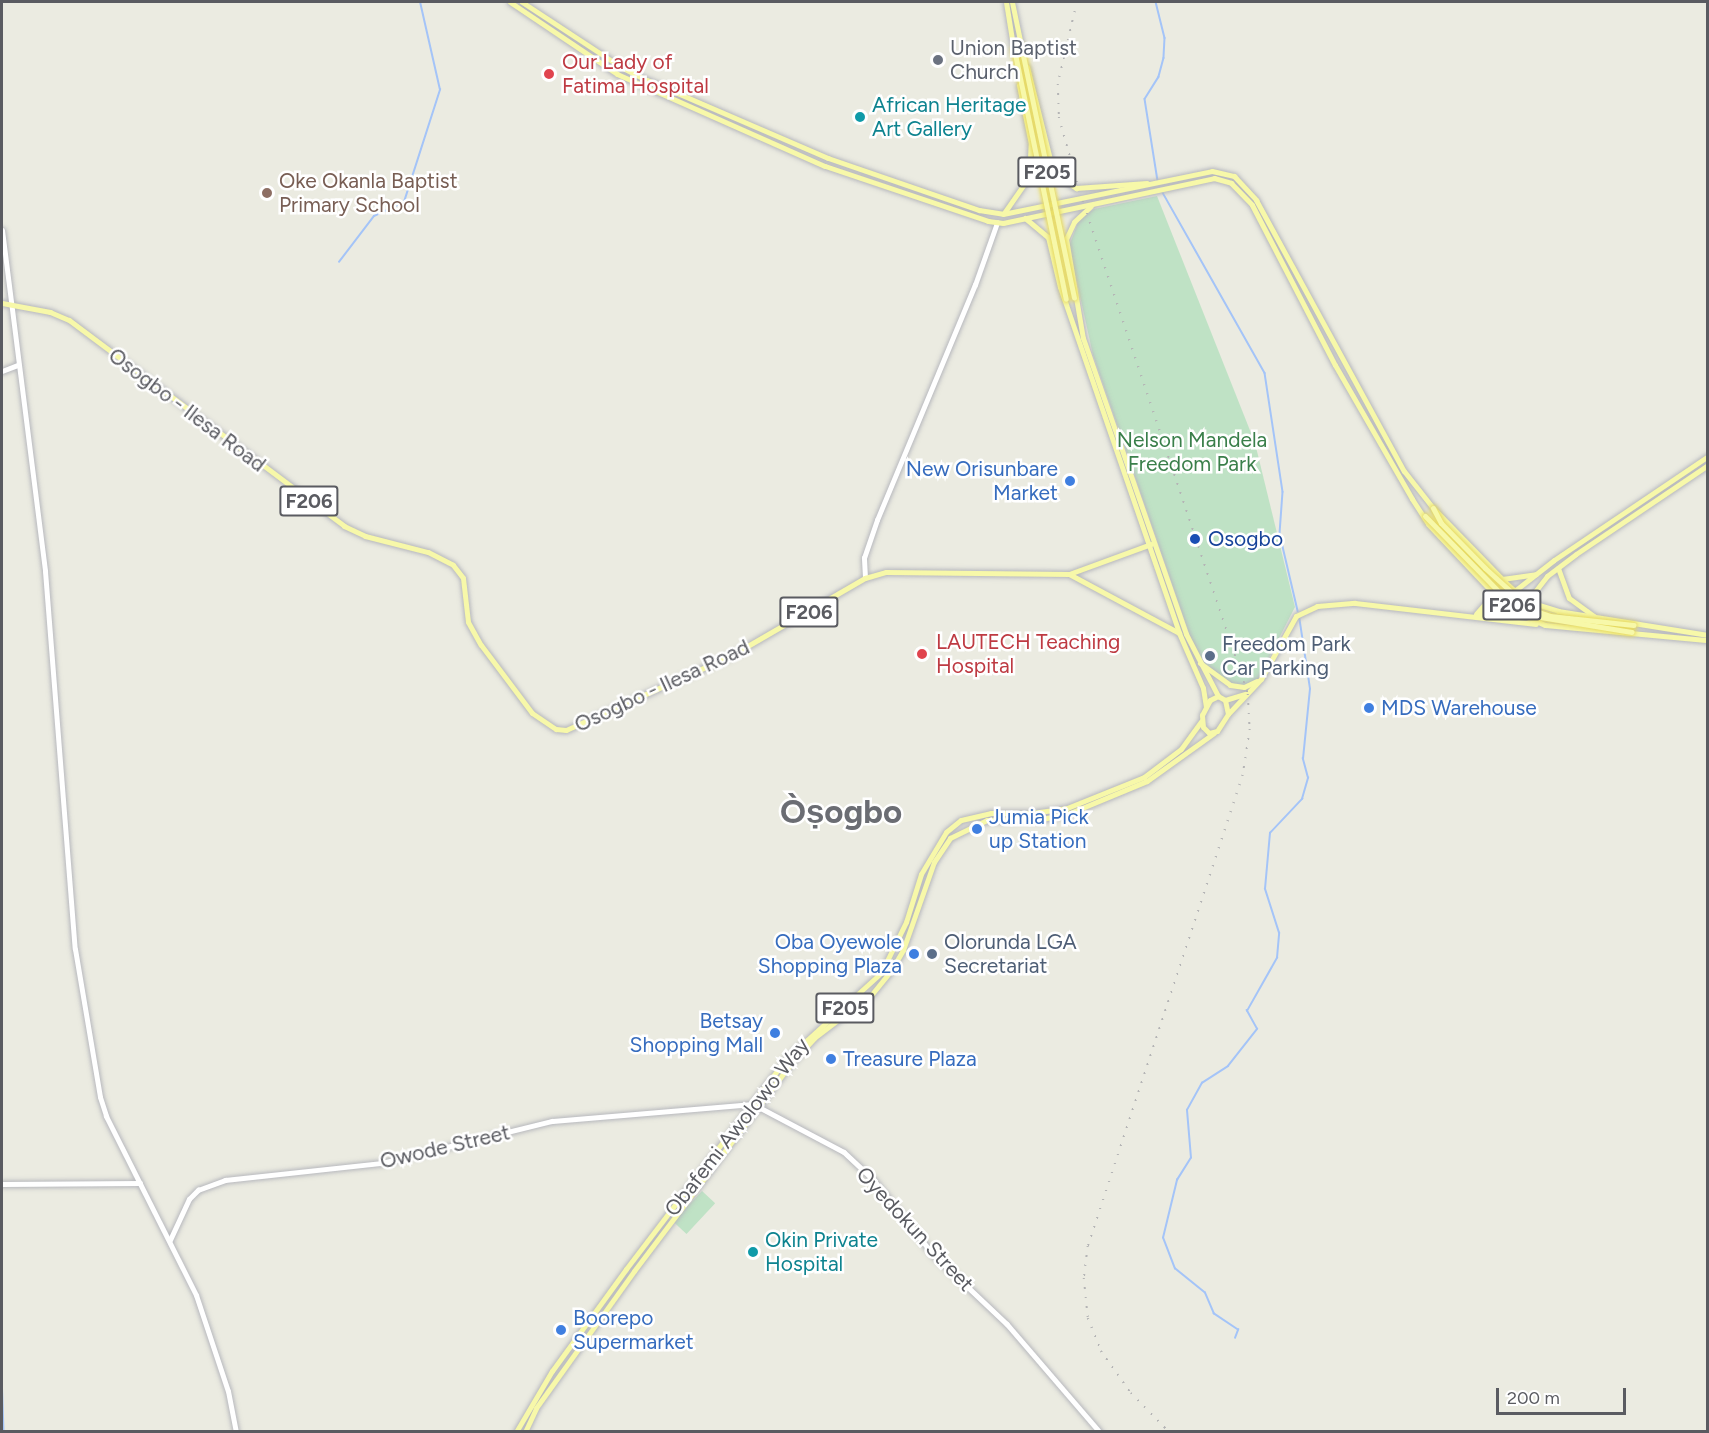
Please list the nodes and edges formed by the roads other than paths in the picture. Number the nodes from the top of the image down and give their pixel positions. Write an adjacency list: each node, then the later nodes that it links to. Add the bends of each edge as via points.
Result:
1 (510, 2): 10 (main road, via 617,74 825,166)
2 (522, 2): 8 (main road, via 621,67 687,98 838,162 979,210)
3 (1006, 2): 5 (main road)
4 (1012, 2): 5 (main road, F205)
5 (1018, 48): 6 (main road, via 1052,167 1058,176 1076,188 1121,182); 8 (main road, via 1030,144 1029,177); 12 (main road, F205, bridge); 13 (main road, F205, bridge)
6 (1153, 184): 8 (main road); 18 (main road, via 1212,171 1225,172 1242,182 1256,200)
7 (1092, 205): 9 (main road); 12 (main road, via 1067,234); 19 (main road, via 1215,178 1231,183 1245,194)
8 (1003, 214)
9 (1025, 218): 10 (main road); 13 (main road, via 1048,237)
10 (997, 223): 28 (street, via 877,520 864,558)
11 (2, 230): 15 (main road)
12 (1074, 297): 24 (main road, via 1083,338)
13 (1066, 299): 24 (main road, F205)
14 (2, 303): 15 (main road, Osogbo - Ilesa Road / F206)
15 (10, 304): 16 (main road); 28 (main road, Osogbo - Ilesa Road / F206, via 69,320 344,526 365,536 428,552 453,565 463,578 468,622 481,645 532,713 556,729 566,730 732,655)
16 (18, 365): 17 (main road); 55 (main road, via 45,571 79,981 103,1106)
17 (2, 370)
18 (1368, 408): 19 (main road); 22 (main road, via 1404,471)
19 (1362, 412): 23 (main road, via 1393,469)
20 (1707, 456): 26 (main road)
21 (1707, 465): 25 (main road)
22 (1433, 508): 29 (main road); 40 (main road, F206, bridge, via 1441,523 1530,609 1550,616)
23 (1425, 516): 30 (main road); 41 (main road, F206, bridge, via 1512,604 1528,615)
24 (1153, 543): 27 (main road, F206); 42 (main road, F205); 45 (main road, F205)
25 (1558, 567): 33 (main road); 37 (main road, via 1569,598)
26 (1538, 573): 29 (main road); 32 (main road)
27 (1069, 574): 28 (main road, Osogbo - Ilesa Road / F206, via 901,570); 42 (main road, Osogbo - Ilesa Road / F206)
28 (865, 578)
29 (1503, 580): 31 (main road); 32 (main road)
30 (1489, 586): 31 (main road); 36 (main road, via 1489,599)
31 (1495, 591): 34 (main road)
32 (1516, 592): 33 (main road); 34 (main road, via 1508,596)
33 (1526, 601): 35 (main road); 37 (main road)
34 (1506, 603): 35 (main road, via 1510,611); 36 (main road)
35 (1519, 613): 38 (main road); 39 (main road)
36 (1475, 615): 38 (main road, F206); 46 (main road, F206, via 1355,603 1327,604 1299,614)
37 (1596, 617): 40 (main road)
38 (1511, 621): 39 (main road, F206)
39 (1541, 625): 41 (main road, via 1615,634)
40 (1634, 625): 43 (main road, F206)
41 (1632, 632): 44 (main road, F206)
42 (1179, 633): 50 (main road, F205, via 1203,688)
43 (1707, 635)
44 (1707, 640)
45 (1198, 661): 46 (main road, via 1217,678 1237,687); 48 (main road, F205)
46 (1261, 679): 47 (main road, F206)
47 (1247, 694): 49 (main road); 51 (main road, F206)
48 (1218, 696): 49 (main road); 50 (main road, F205)
49 (1226, 700): 51 (main road)
50 (1206, 707): 52 (main road, F205)
51 (1228, 714): 53 (main road, F205)
52 (1201, 722): 53 (main road, via 1205,730); 54 (main road, Obafemi Awolowo Way / F205, via 1181,749 1144,777 1067,807 1032,813 991,813 961,820 946,832 921,874 906,922 881,973 853,1001 802,1040)
53 (1214, 733): 54 (main road, Obafemi Awolowo Way / F205, via 1147,781 1070,813 1042,819 987,820 950,838 934,862 903,950 892,969 859,1005 808,1044)
54 (754, 1104): 57 (street, Owode Street, via 552,1121 382,1163 225,1180 198,1190 189,1198); 58 (main road, Obafemi Awolowo Way / F205); 59 (main road, Obafemi Awolowo Way / F205); 63 (street, Oyedokun Street, via 844,1152 873,1179 933,1254 1007,1324)
55 (140, 1183): 56 (street); 57 (main road)
56 (2, 1184)
57 (170, 1240): 60 (main road, via 212,1340)
58 (552, 1371): 59 (main road); 61 (main road, Obafemi Awolowo Way / F205)
59 (559, 1377): 62 (main road, Obafemi Awolowo Way / F205)
60 (237, 1431)
61 (516, 1431)
62 (525, 1431)
63 (1100, 1431)

